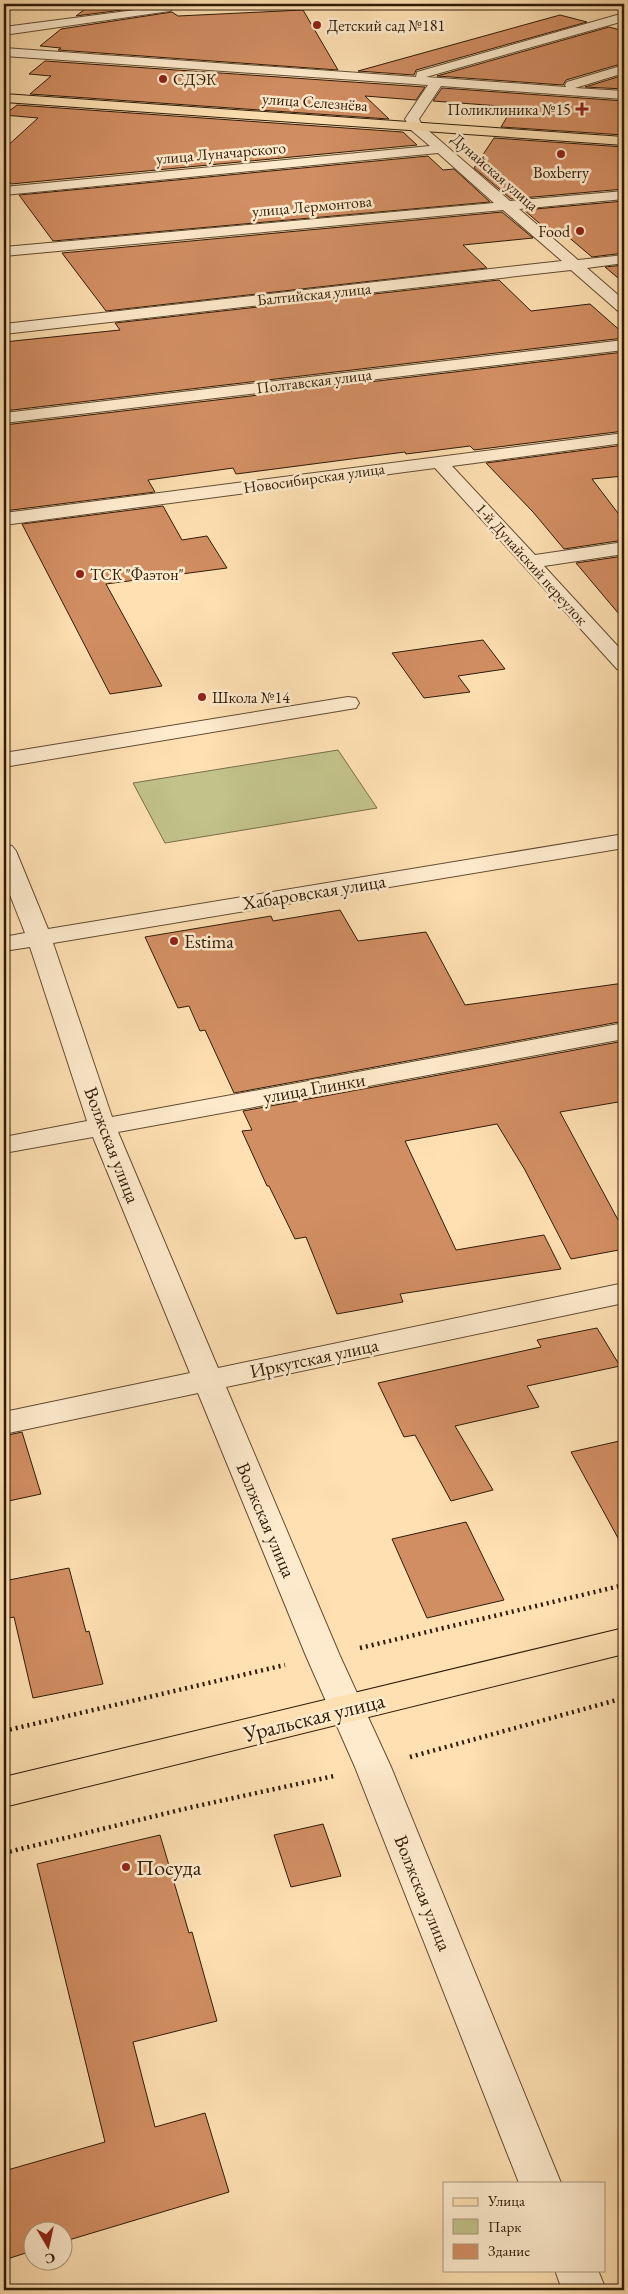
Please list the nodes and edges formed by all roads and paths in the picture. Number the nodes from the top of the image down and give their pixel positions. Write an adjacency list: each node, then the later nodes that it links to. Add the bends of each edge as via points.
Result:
1 (166, 9): 3 (street)
2 (624, 17): 6 (street)
3 (4, 31)
4 (4, 52): 6 (street)
5 (624, 69): 9 (street)
6 (403, 80): 7 (street)
7 (437, 82): 9 (street); 12 (street)
8 (4, 90): 12 (main road, улица Селезнёва)
9 (554, 90): 10 (street)
10 (624, 95)
11 (4, 98): 12 (main road, улица Селезнёва)
12 (414, 123): 13 (main road, улица Селезнёва); 14 (main road, улица Селезнёва); 15 (street, Дунайская улица)
13 (624, 134)
14 (624, 141)
15 (442, 149): 16 (street, улица Луначарского); 18 (street, Дунайская улица)
16 (4, 191)
17 (624, 194): 18 (street, улица Лермонтова)
18 (506, 205): 19 (street, улица Лермонтова); 21 (street, Дунайская улица)
19 (4, 252)
20 (624, 259): 21 (street, Балтийская улица)
21 (575, 265): 22 (street, Дунайская улица); 23 (street, Балтийская улица)
22 (624, 308)
23 (4, 329)
24 (624, 345): 25 (street, Полтавская улица)
25 (4, 418)
26 (624, 438): 27 (street, Новосибирская улица)
27 (439, 462): 28 (street, Новосибирская улица); 30 (street, 1-й Дунайский переулок)
28 (4, 520)
29 (624, 548): 30 (street)
30 (530, 562): 31 (street, 1-й Дунайский переулок)
31 (624, 665)
32 (348, 703): 33 (street)
33 (4, 760)
34 (624, 841): 36 (street, Хабаровская улица)
35 (4, 852): 36 (street, Волжская улица)
36 (39, 938): 37 (street, Хабаровская улица); 39 (street, Волжская улица)
37 (4, 944)
38 (624, 1031): 39 (street, улица Глинки)
39 (102, 1126): 40 (street, улица Глинки); 42 (street, Волжская улица)
40 (4, 1145)
41 (624, 1293): 42 (street, Иркутская улица)
42 (207, 1380): 43 (street, Иркутская улица); 46 (street, Волжская улица)
43 (4, 1423)
44 (624, 1641): 46 (main road, Уральская улица)
45 (624, 1698): 47 (path)
46 (347, 1709): 47 (street, Волжская улица); 48 (main road, Уральская улица)
47 (373, 1767): 49 (path); 50 (street, Волжская улица)
48 (4, 1792)
49 (4, 1853)
50 (540, 2182)
51 (577, 2272): 52 (street)
52 (584, 2290)

